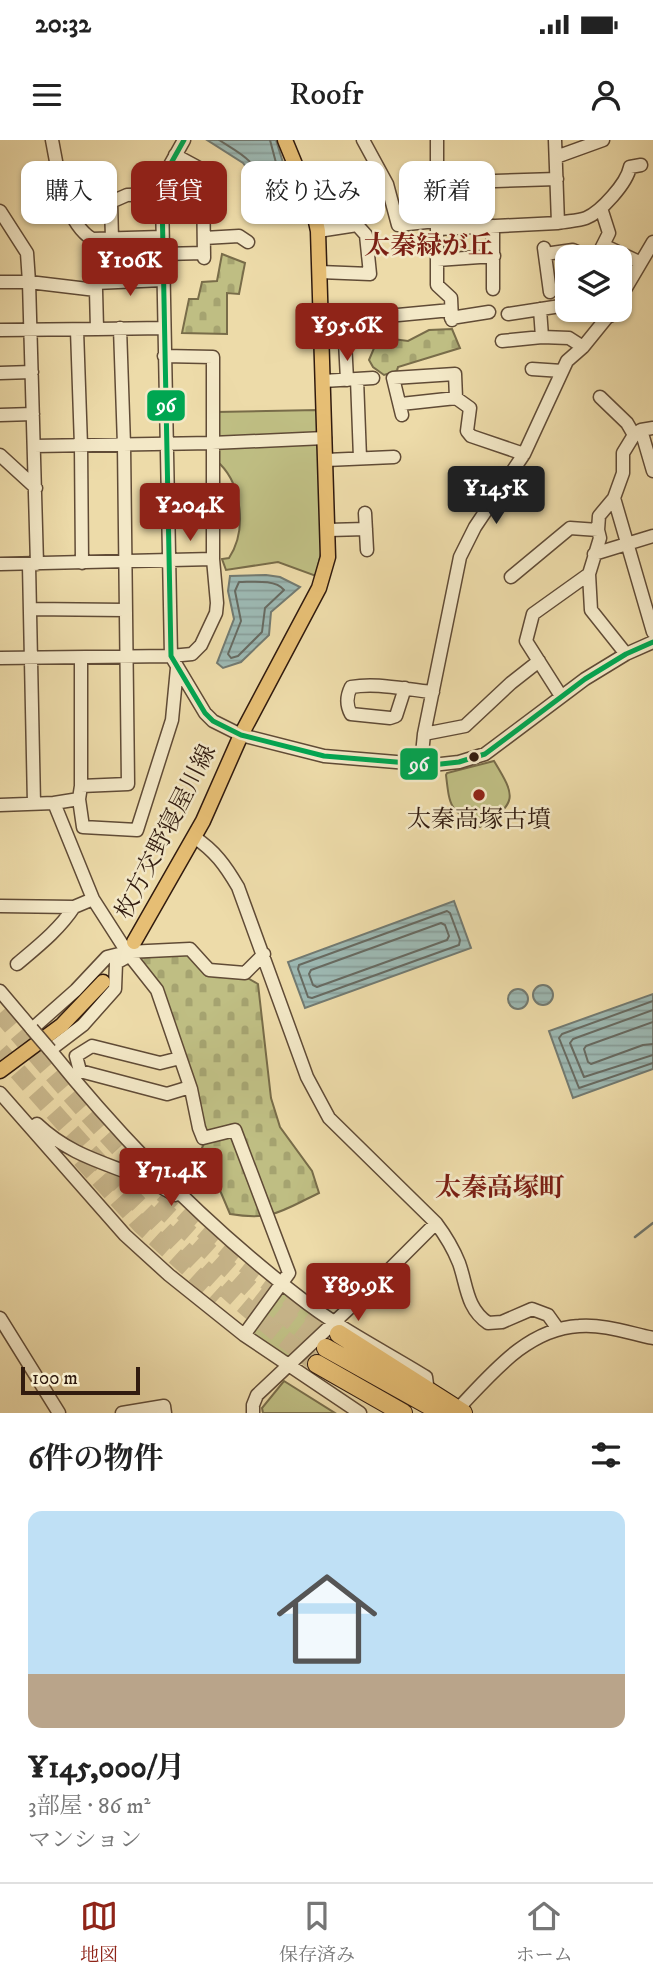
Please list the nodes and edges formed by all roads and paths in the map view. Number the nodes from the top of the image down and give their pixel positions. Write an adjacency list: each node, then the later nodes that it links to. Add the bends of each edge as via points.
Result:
1 (52, 140): 26 (street, via 74,221)
2 (184, 140): 8 (street)
3 (285, 140): 22 (main road, 枚方交野寝屋川線)
4 (363, 140): 20 (street, via 387,184 398,225)
5 (437, 140): 11 (street)
6 (555, 140): 9 (street)
7 (603, 140): 9 (street)
8 (175, 155): 10 (street); 24 (street, via 203,174)
9 (556, 157): 13 (street)
10 (172, 161)
11 (437, 161)
12 (641, 165): 16 (street, via 630,167 628,176)
13 (557, 179): 14 (street); 18 (street)
14 (495, 181)
15 (131, 195): 25 (street, via 111,202)
16 (601, 208): 18 (street, via 586,218); 29 (street, via 609,233)
17 (0, 211): 39 (street, via 27,253)
18 (558, 223): 21 (street)
19 (162, 224): 23 (street)
20 (436, 225): 21 (street); 33 (street)
21 (493, 226): 32 (street)
22 (318, 231): 35 (main road, 枚方交野寝屋川線); 35 (street, via 357,225 366,235 370,274)
23 (162, 237): 25 (street); 31 (street)
24 (204, 238): 27 (street, via 239,236); 31 (street, via 204,255)
25 (112, 239): 26 (street)
26 (92, 240): 40 (street)
27 (248, 242)
28 (653, 243): 34 (street)
29 (603, 244): 34 (street)
30 (555, 251): 42 (street, via 544,251)
31 (162, 254): 37 (street)
32 (494, 256): 33 (street); 41 (street)
33 (437, 260): 48 (street, via 437,285 451,298)
34 (639, 262): 36 (street)
35 (320, 272): 67 (main road, 枚方交野寝屋川線)
36 (632, 275)
37 (163, 280): 40 (street); 51 (street)
38 (0, 282): 39 (street)
39 (29, 282): 40 (street); 53 (street)
40 (95, 286): 55 (street)
41 (493, 289)
42 (550, 292)
43 (555, 307): 44 (street)
44 (540, 309): 47 (street); 56 (street)
45 (489, 312): 48 (street)
46 (398, 314): 48 (street)
47 (508, 314)
48 (451, 316)
49 (604, 322): 59 (street)
50 (120, 328): 51 (street); 55 (street); 76 (street)
51 (164, 328): 60 (street)
52 (0, 330): 53 (street)
53 (32, 330): 54 (street); 63 (street)
54 (77, 330): 55 (street); 78 (street)
55 (97, 330)
56 (542, 337): 58 (street); 59 (street, via 569,338)
57 (345, 341): 66 (street)
58 (502, 341)
59 (583, 347): 62 (street)
60 (164, 356): 74 (street); 75 (street, via 212,357)
61 (532, 369): 62 (street)
62 (562, 371): 79 (street)
63 (32, 372): 64 (street); 70 (street)
64 (0, 373)
65 (373, 378): 66 (street)
66 (352, 379): 67 (street); 82 (street)
67 (323, 381): 73 (main road, 枚方交野寝屋川線)
68 (600, 397): 72 (street)
69 (456, 398): 69 (street, via 455,374 393,377 402,409); 79 (street, via 470,408 467,431 471,436)
70 (33, 414): 71 (street); 77 (street)
71 (0, 415)
72 (642, 431): 84 (street); 86 (street, via 623,453 623,472)
73 (325, 438): 75 (street); 83 (main road, 枚方交野寝屋川線)
74 (167, 443): 75 (street); 76 (street); 96 (street)
75 (212, 443): 95 (street)
76 (124, 445): 78 (street); 98 (street)
77 (34, 446): 78 (street); 85 (street)
78 (81, 446): 97 (street)
79 (523, 454): 115 (street, via 460,557)
80 (0, 455): 85 (street)
81 (394, 457): 82 (street)
82 (360, 458): 83 (street)
83 (326, 460): 89 (main road, 枚方交野寝屋川線)
84 (653, 471)
85 (36, 488): 100 (street)
86 (614, 498): 90 (street, via 599,516); 92 (street)
87 (365, 513): 88 (street)
88 (366, 529): 89 (street); 93 (street)
89 (328, 530): 118 (main road, 枚方交野寝屋川線, via 328,557 319,588)
90 (598, 530): 94 (street); 102 (street, via 570,528)
91 (653, 536): 92 (street)
92 (627, 544): 94 (street); 105 (street)
93 (366, 550)
94 (594, 554): 101 (street)
95 (213, 559): 96 (street); 113 (street, via 216,612 201,645)
96 (168, 560): 98 (street); 113 (street)
97 (82, 562): 98 (street); 100 (street)
98 (125, 562): 104 (street)
99 (0, 564): 100 (street)
100 (33, 564): 103 (street)
101 (589, 574): 107 (street, via 591,610); 112 (street, via 533,614 526,641)
102 (511, 577)
103 (30, 609): 104 (street); 108 (street)
104 (125, 610): 109 (street)
105 (653, 632)
106 (653, 642): 107 (street)
107 (626, 654): 116 (street)
108 (31, 657): 110 (street); 111 (street); 124 (street)
109 (125, 657): 111 (street); 113 (street); 120 (street)
110 (0, 658)
111 (80, 658): 122 (street)
112 (539, 661): 116 (street); 117 (street, via 466,726)
113 (174, 662): 118 (street, via 205,713); 121 (street, via 172,720)
114 (405, 688): 114 (street, via 351,687 347,707 351,714 390,718 396,716); 115 (street)
115 (433, 692): 117 (street)
116 (561, 696): 119 (street, via 485,754 459,762)
117 (424, 734): 119 (street)
118 (241, 735): 119 (street, via 324,756); 126 (main road, 枚方交野寝屋川線)
119 (421, 764)
120 (128, 784): 121 (street); 122 (street)
121 (151, 786): 122 (street, via 137,830 83,827)
122 (80, 793): 123 (street)
123 (54, 803): 124 (street); 127 (street)
124 (34, 804): 125 (street)
125 (0, 806)
126 (194, 837): 130 (main road, 枚方交野寝屋川線); 131 (street, via 221,858 238,887)
127 (93, 899): 129 (street); 130 (street)
128 (0, 906): 129 (street)
129 (74, 907): 132 (street)
130 (131, 947): 131 (street, via 190,949 209,970 245,973); 135 (street, via 107,957); 136 (street, via 116,963 115,989 83,1025); 137 (street, via 157,990)
131 (264, 954): 143 (street, via 307,1077 329,1118)
132 (17, 964)
133 (103, 982): 138 (main road, via 62,1025)
134 (0, 991): 135 (street)
135 (32, 1029): 136 (street, bridge)
136 (50, 1050): 142 (street, via 90,1101)
137 (180, 1058): 140 (street); 140 (street, via 160,1063 92,1046 76,1056 80,1072 167,1094)
138 (0, 1071)
139 (0, 1081): 142 (street, via 37,1125 65,1147 138,1176)
140 (190, 1087): 144 (street, via 203,1138 235,1130 289,1273)
141 (0, 1093): 148 (street, via 125,1235)
142 (192, 1206): 144 (street)
143 (436, 1223): 146 (street); 147 (street, via 448,1238 477,1315 488,1323 502,1322 531,1309 548,1315)
144 (281, 1282): 146 (street); 148 (street)
145 (0, 1318): 153 (street)
146 (337, 1328): 151 (street); 152 (highway)
147 (558, 1329): 149 (street, via 604,1327); 154 (street, via 523,1346)
148 (244, 1335): 151 (street)
149 (653, 1338)
150 (326, 1348): 152 (highway)
151 (289, 1367): 157 (street, via 257,1395); 158 (street)
152 (423, 1396): 154 (highway)
153 (57, 1412)
154 (454, 1412)
155 (122, 1413): 156 (street, via 164,1406)
156 (165, 1413)
157 (253, 1413)
158 (359, 1413)
159 (379, 1413): 160 (highway, via 314,1366)
160 (403, 1413)

